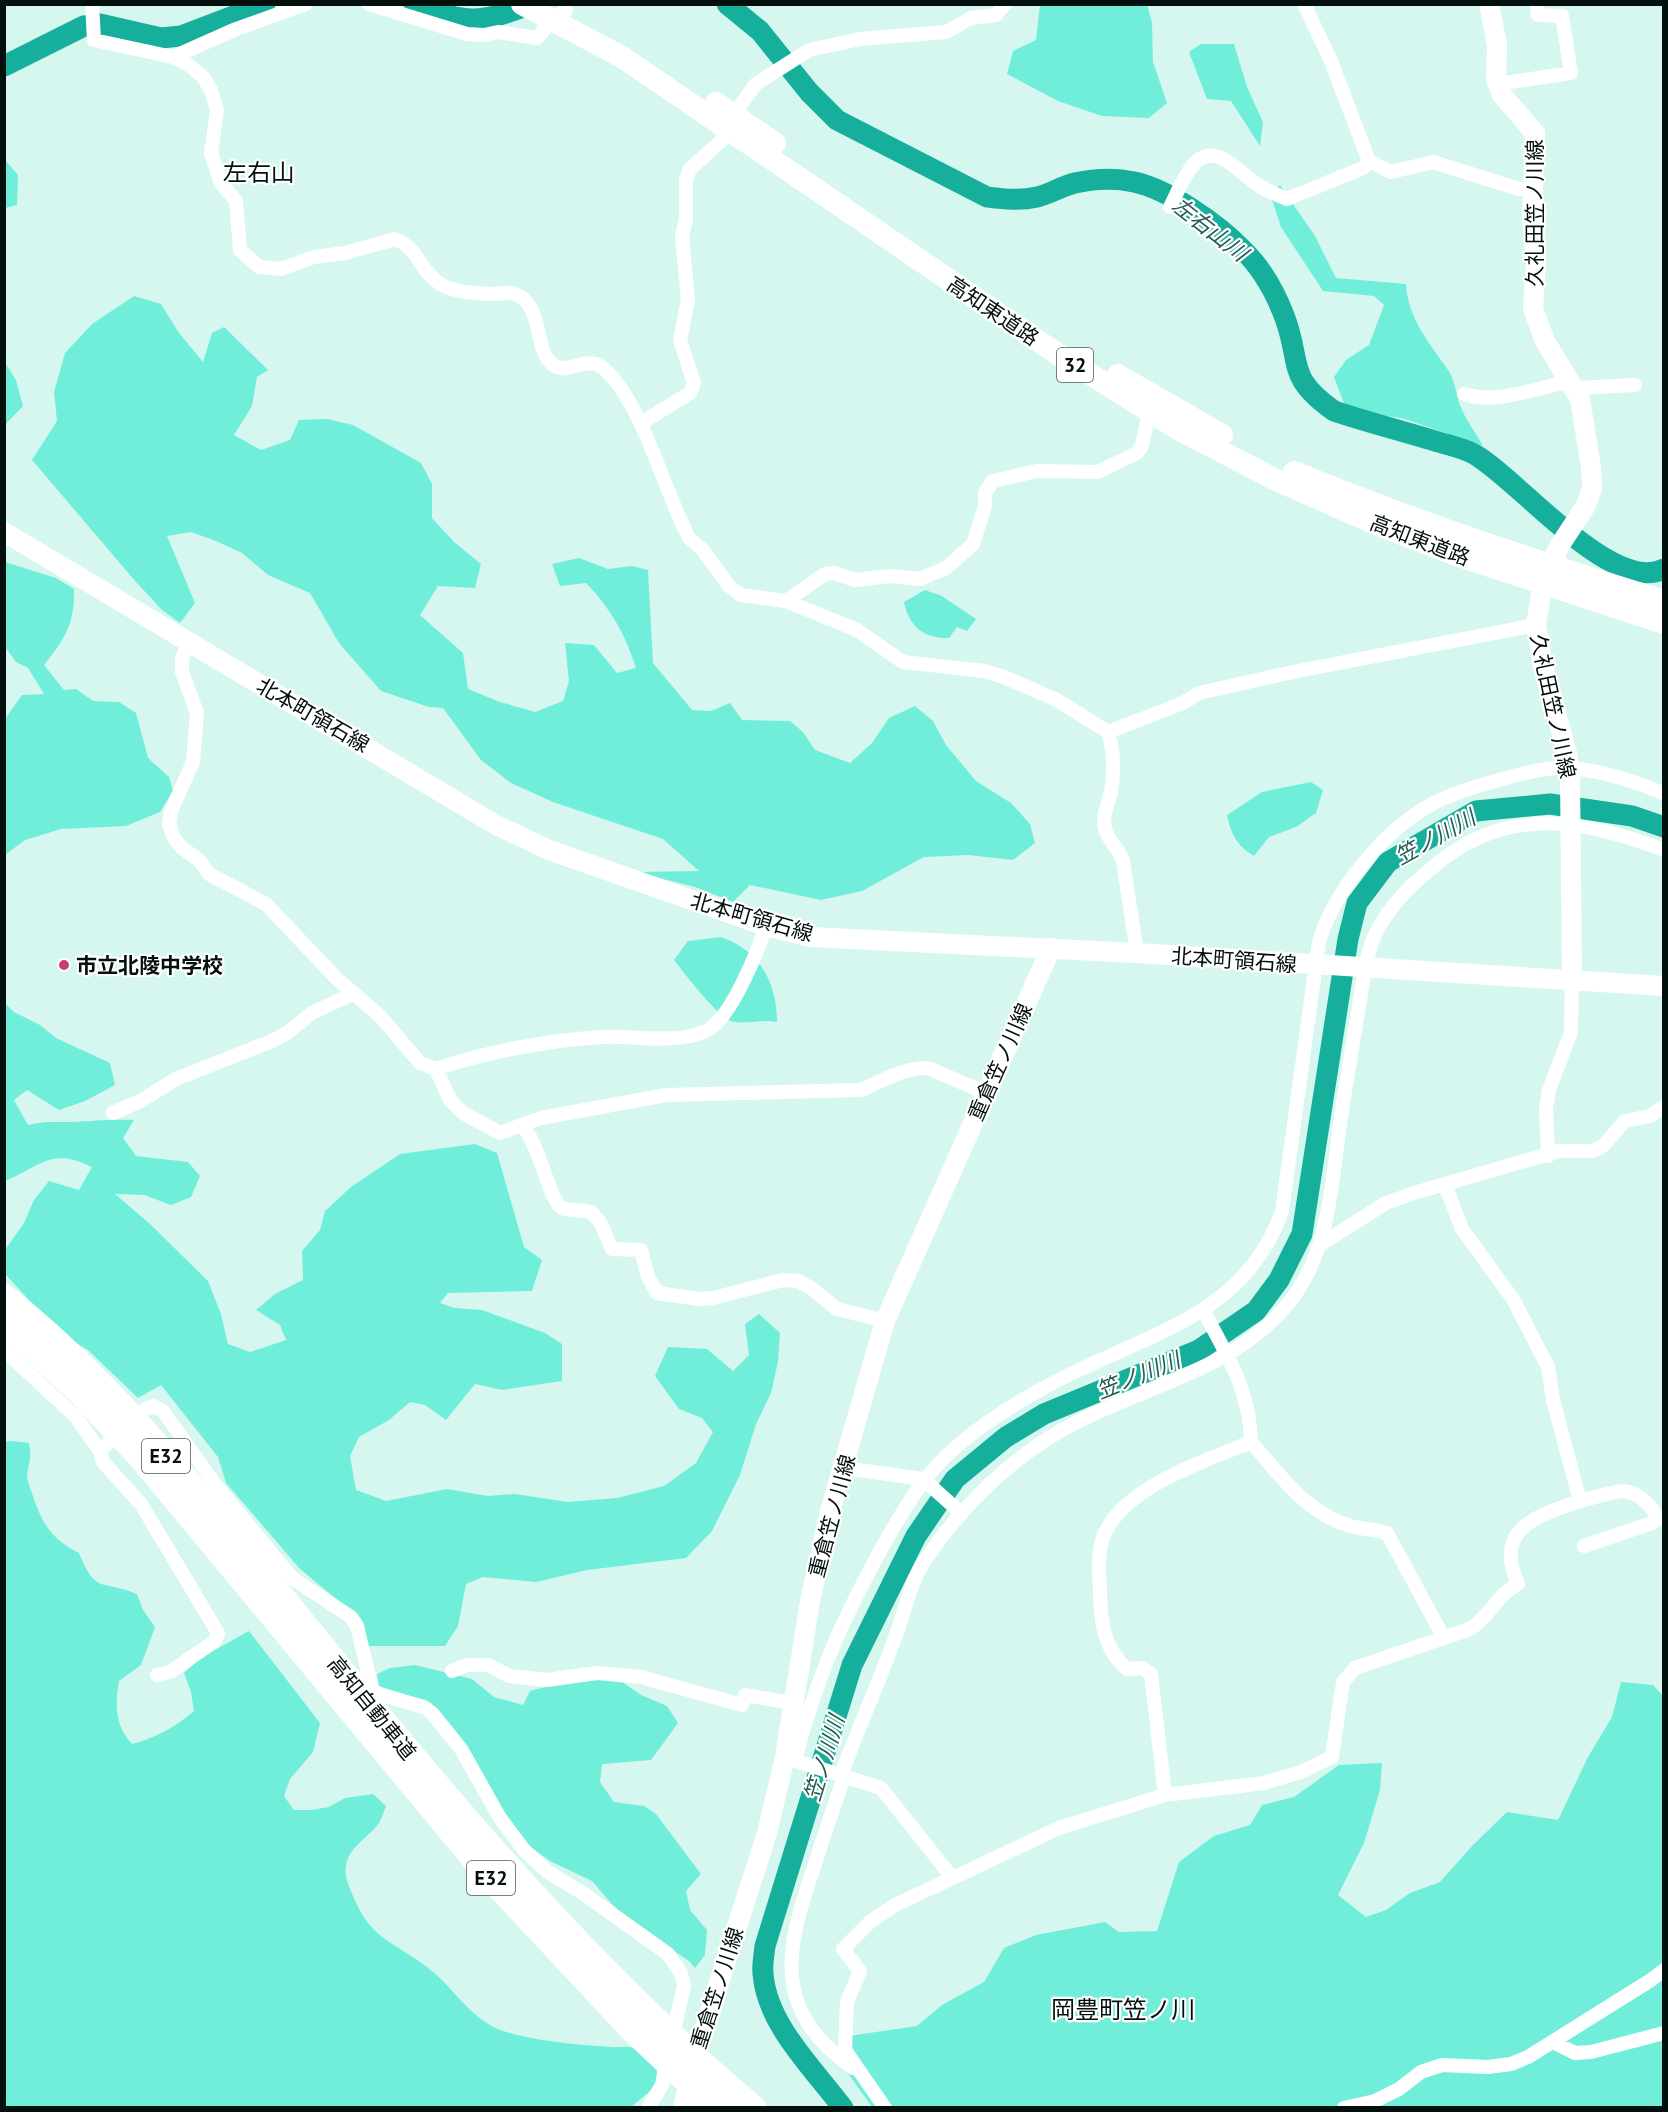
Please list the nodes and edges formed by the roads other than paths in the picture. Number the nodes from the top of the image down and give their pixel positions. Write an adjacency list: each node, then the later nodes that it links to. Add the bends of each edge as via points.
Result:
1 (306, 4): 9 (street)
2 (369, 4): 7 (street, via 467,34 498,32 537,38)
3 (1005, 4): 11 (street, via 996,15 971,18 946,32 829,44 795,57 756,84)
4 (1304, 4): 12 (street, via 1331,60)
5 (1489, 4): 10 (main road, via 1497,45)
6 (1537, 4): 10 (street, via 1538,15 1562,16 1571,73)
7 (548, 9): 11 (highway, 高知東道路 / 32)
8 (92, 11): 9 (street, via 94,40)
9 (173, 57): 19 (street, via 203,76 212,90 217,110 211,153 221,183 236,201 240,250 249,260 259,267 281,269 314,257 395,239 406,243 439,284 454,289 507,292 524,300 553,366 562,369 592,362 603,367)
10 (1498, 84): 13 (main road, 久礼田笠ノ川線, via 1502,95 1535,133)
11 (731, 123): 18 (highway, 高知東道路 / 32, via 1056,353); 19 (street, via 722,141 690,169 686,180 682,236 688,300 680,340 694,383 690,393); 21 (highway, 高知東道路 / 32, via 1181,413 1284,468)
12 (1369, 161): 13 (street, via 1391,172 1432,162 1519,189); 14 (street, via 1363,168 1287,199 1260,187 1229,161 1208,157 1193,165)
13 (1533, 189): 15 (main road, 久礼田笠ノ川線, via 1533,309 1545,341)
14 (1173, 202)
15 (1574, 385): 16 (street); 17 (street, via 1502,397); 21 (main road, 久礼田笠ノ川線, via 1583,411 1592,489)
16 (1635, 385)
17 (1464, 394)
18 (1149, 412): 21 (highway, 高知東道路 / 32, via 1276,480 1383,527 1459,556); 22 (street, via 1137,453 1098,472 1037,471 993,481 985,493 983,515 973,544 933,576 855,580 825,574)
19 (641, 423): 22 (street, via 689,538 741,595)
20 (4, 532): 26 (main road, 北本町領石線)
21 (1547, 574): 23 (highway, 高知東道路 / 32); 24 (highway, 高知東道路 / 32); 25 (main road, 久礼田笠ノ川線)
22 (786, 601): 27 (street, via 857,630 903,662 1004,676 1057,700)
23 (1664, 601)
24 (1664, 623)
25 (1536, 625): 27 (street, via 1199,693); 28 (main road, 久礼田笠ノ川線)
26 (188, 644): 32 (main road, 北本町領石線, via 496,825 549,850); 39 (street, via 182,672 197,713 193,762 171,811 169,824 174,838 209,874 266,903)
27 (1108, 732): 34 (street, via 1112,784 1104,813 1105,828 1123,861)
28 (1569, 771): 29 (street, via 1601,774); 30 (main road, 久礼田笠ノ川線); 35 (street, via 1521,774 1474,787 1433,803 1394,832 1341,892 1324,927)
29 (1664, 794)
30 (1571, 823): 31 (street); 36 (street, via 1521,825 1466,842 1430,869 1389,912 1373,939); 37 (main road, 久礼田笠ノ川線)
31 (1664, 850)
32 (766, 926): 33 (main road, 北本町領石線, via 811,936); 40 (street, via 746,978 707,1031 677,1037 563,1041)
33 (1051, 948): 34 (main road, 北本町領石線); 41 (main road, 重倉笠ノ川線)
34 (1137, 953): 35 (main road, 北本町領石線)
35 (1317, 966): 36 (main road, 北本町領石線); 49 (street, via 1282,1211 1274,1235 1253,1268)
36 (1364, 969): 37 (main road, 北本町領石線); 47 (street)
37 (1572, 981): 38 (main road, 北本町領石線); 45 (street, via 1571,1032 1546,1108)
38 (1664, 986)
39 (354, 993): 40 (street, via 380,1016 420,1063); 43 (street, via 312,1013 272,1041 176,1079)
40 (436, 1069): 44 (street, via 450,1100 463,1113 500,1133)
41 (986, 1093): 44 (street, via 928,1068 918,1068 861,1090 666,1095 541,1118); 50 (main road, 重倉笠ノ川線)
42 (1664, 1107): 45 (street, via 1650,1116 1625,1121 1603,1146 1593,1151 1570,1149)
43 (113, 1113)
44 (523, 1126): 50 (street, via 543,1162 555,1201 562,1209 591,1212 612,1249 641,1250 657,1293 706,1299 783,1280 798,1281 837,1310)
45 (1548, 1156): 46 (street)
46 (1445, 1185): 47 (street, via 1386,1203); 58 (street, via 1462,1228 1513,1299 1548,1367)
47 (1321, 1244): 53 (street, via 1302,1286 1285,1308)
48 (4, 1297): 61 (highway, 高知自動車道 / E32, via 94,1377 157,1444)
49 (1204, 1313): 53 (street); 57 (street, via 1076,1371 1029,1397 956,1446)
50 (885, 1321): 56 (main road, 重倉笠ノ川線)
51 (4, 1323): 61 (highway, 高知自動車道 / E32, via 80,1392)
52 (4, 1350): 55 (street)
53 (1224, 1352): 54 (street, via 1240,1380 1250,1415); 59 (street, via 1075,1423 1020,1457)
54 (1251, 1442): 62 (street, via 1303,1501 1325,1516 1387,1533); 68 (street, via 1182,1470 1134,1499 1114,1516 1100,1545 1104,1638 1127,1669 1143,1668 1151,1674)
55 (104, 1448): 64 (street, via 103,1462 141,1504 218,1633 215,1641 170,1672); 75 (street, via 145,1409 153,1406 163,1411 214,1484 292,1578 351,1617 357,1626 372,1689 432,1713 461,1749 500,1818 525,1850 548,1872 668,1954 681,1973 684,1986 662,2085)
56 (844, 1468): 57 (street); 65 (main road, 重倉笠ノ川線, via 810,1601)
57 (925, 1481): 59 (street); 66 (street, via 854,1597 808,1708)
58 (1580, 1501): 60 (street, via 1621,1490 1644,1500 1657,1515 1652,1523); 62 (street, via 1548,1512 1520,1528 1512,1540 1513,1572 1518,1584 1505,1590 1480,1623)
59 (960, 1512): 67 (street, via 920,1568)
60 (1584, 1546)
61 (304, 1638): 71 (highway, 高知自動車道 / E32, via 572,1936); 71 (highway, 高知自動車道 / E32, via 357,1719 486,1873)
62 (1444, 1638): 68 (street, via 1355,1668 1343,1682 1332,1756 1301,1772 1264,1783)
63 (452, 1671): 65 (street, via 466,1665 488,1665 509,1676 547,1680 597,1673 641,1677 742,1705 745,1695)
64 (157, 1675)
65 (792, 1703): 66 (main road, 重倉笠ノ川線)
66 (794, 1760): 67 (street); 76 (main road, 重倉笠ノ川線, via 693,2064)
67 (840, 1775): 69 (street, via 881,1788); 74 (street, via 798,1914 790,1967 802,2015 813,2032 828,2050)
68 (1165, 1795): 69 (street, via 1059,1828)
69 (951, 1876): 74 (street, via 895,1905 843,1949 860,1971 848,2002 845,2050)
70 (1664, 1970): 73 (street)
71 (640, 2020): 77 (highway, 高知自動車道 / E32); 78 (highway, 高知自動車道 / E32)
72 (1664, 2033): 73 (street, via 1591,2052 1575,2052)
73 (1553, 2042): 80 (street, via 1511,2064 1442,2065 1421,2072 1399,2089 1375,2100)
74 (862, 2074): 79 (street)
75 (648, 2108)
76 (683, 2108)
77 (716, 2108)
78 (753, 2108)
79 (885, 2108)
80 (1344, 2108)

